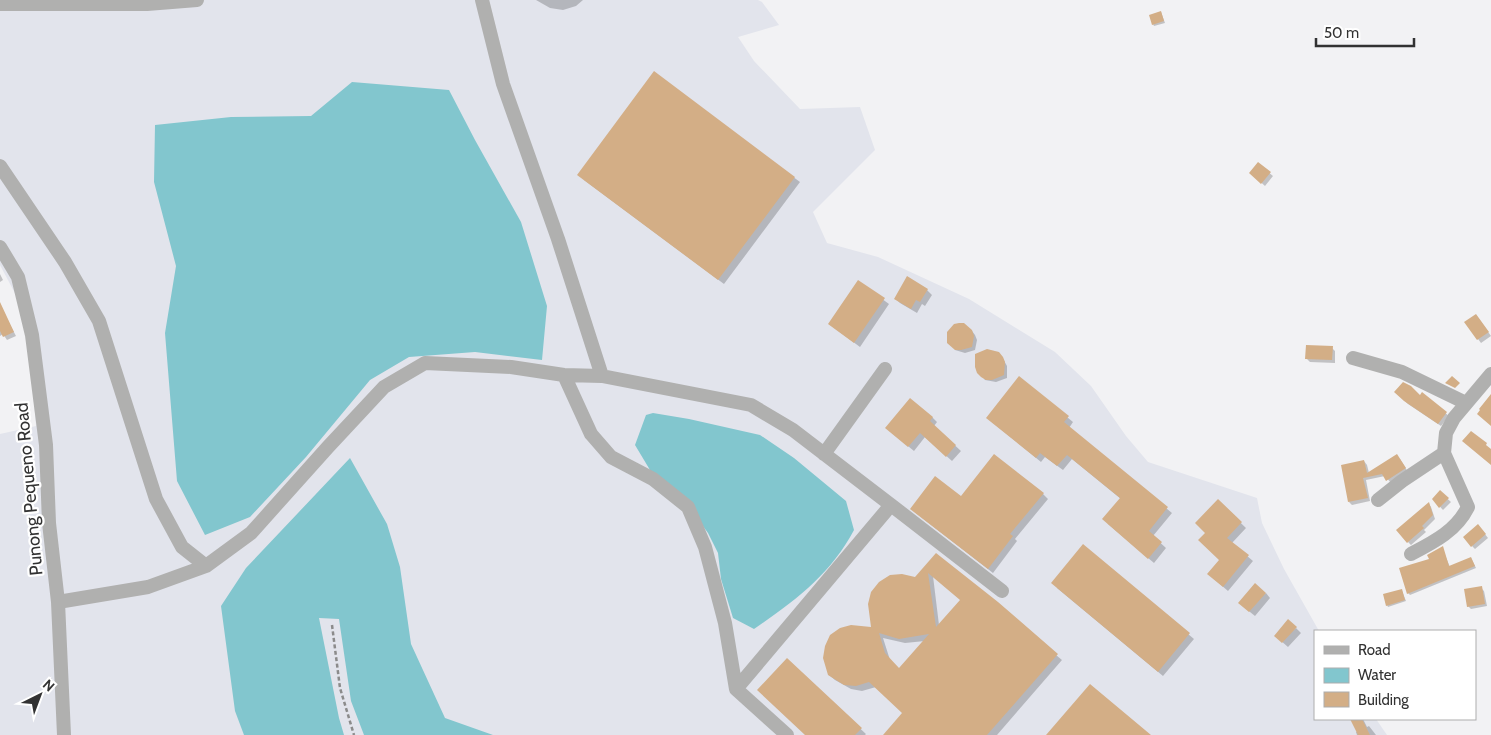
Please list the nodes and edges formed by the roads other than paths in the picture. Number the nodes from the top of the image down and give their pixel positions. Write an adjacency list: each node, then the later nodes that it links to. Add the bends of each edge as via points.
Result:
1 (197, 0): 3 (street, via 147,4)
2 (482, 0): 10 (street, via 503,84)
3 (0, 4)
4 (0, 166): 17 (street, via 65,262 100,321 156,499 182,546)
5 (0, 246): 19 (street, Punong Pequeno Road, via 18,277 32,335 46,444 49,523)
6 (1353, 358): 11 (street, via 1402,372)
7 (885, 369): 13 (street)
8 (1491, 374): 11 (street)
9 (564, 375): 10 (street); 17 (street, via 511,367 425,363 384,387 251,533); 20 (street, via 591,434 611,457 653,479 688,508 705,547 725,623)
10 (602, 376): 13 (street, via 751,405 793,430)
11 (1466, 403): 12 (street, via 1446,433)
12 (1444, 453): 14 (street); 16 (street, via 1468,507 1452,529)
13 (824, 454): 15 (street)
14 (1378, 500)
15 (891, 505): 18 (street); 20 (street)
16 (1411, 554)
17 (206, 566): 19 (street, via 148,588)
18 (1002, 591)
19 (58, 602): 21 (street, Punong Pequeno Road)
20 (736, 689): 22 (street)
21 (64, 735)
22 (787, 735)

